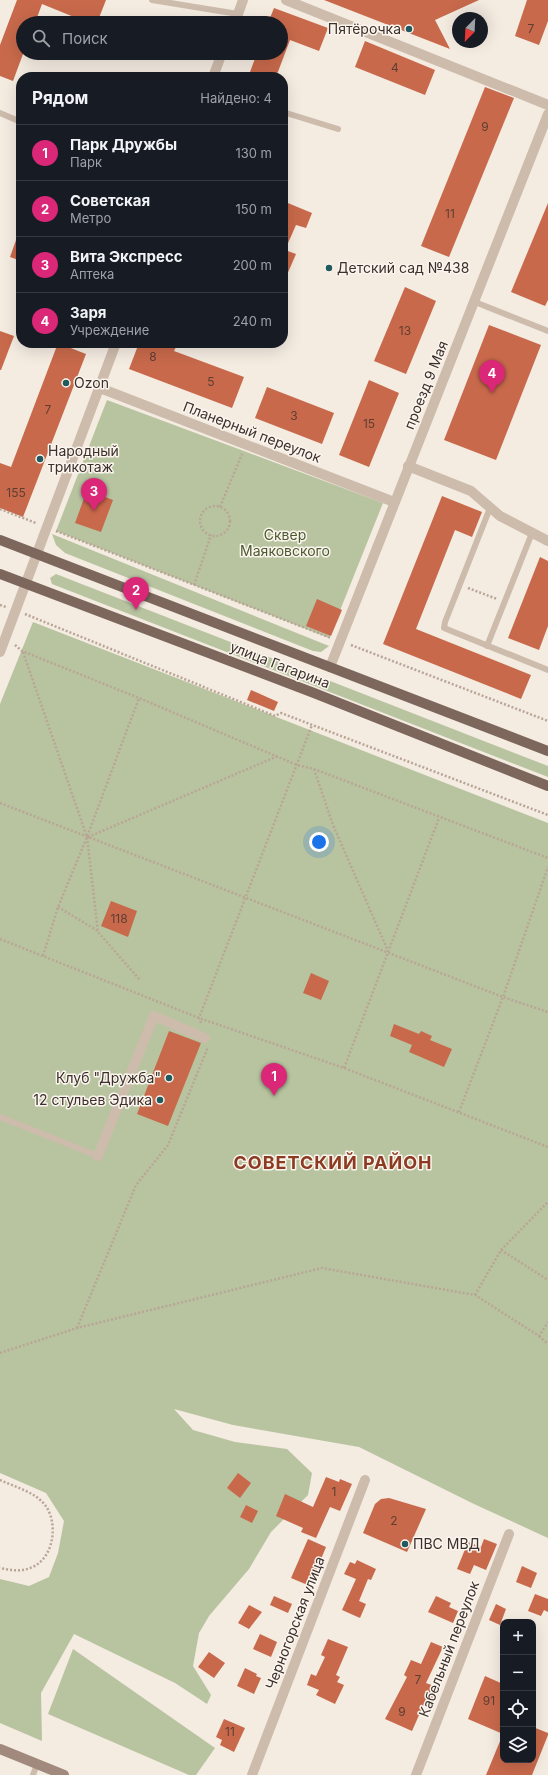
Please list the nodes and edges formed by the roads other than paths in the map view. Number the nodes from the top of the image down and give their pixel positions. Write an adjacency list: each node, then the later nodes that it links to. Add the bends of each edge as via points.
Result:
1 (152, 0): 4 (lane)
2 (243, 0): 5 (street)
3 (286, 0): 8 (street)
4 (227, 16)
5 (237, 16)
6 (219, 60): 7 (street)
7 (215, 72)
8 (548, 105)
9 (0, 113): 12 (lane)
10 (288, 114): 13 (lane)
11 (548, 114): 14 (street, проезд 9 Мая)
12 (16, 120)
13 (338, 129)
14 (474, 302): 15 (lane); 18 (street, проезд 9 Мая)
15 (548, 331)
16 (114, 348): 17 (street)
17 (100, 388): 19 (street, Планерный переулок); 24 (street)
18 (408, 466): 19 (street, проезд 9 Мая); 20 (street, via 464,487)
19 (394, 502): 29 (street, проезд 9 Мая)
20 (490, 508): 21 (street, via 504,519); 27 (lane, via 444,628)
21 (532, 533): 23 (street); 27 (lane)
22 (0, 540): 24 (main road, улица Гагарина)
23 (548, 541)
24 (36, 554): 26 (street); 29 (main road, улица Гагарина)
25 (0, 574): 26 (main road, улица Гагарина)
26 (26, 584): 28 (street); 32 (main road, улица Гагарина, via 314,693)
27 (487, 646): 30 (lane)
28 (0, 652)
29 (330, 667): 31 (main road, улица Гагарина)
30 (548, 670)
31 (548, 751)
32 (548, 786)
33 (205, 1038): 35 (street, via 154,1016)
34 (0, 1117): 35 (lane)
35 (98, 1156)
36 (365, 1480): 42 (street, Черногорская улица)
37 (509, 1534): 43 (street, Кабельный переулок)
38 (0, 1749): 39 (main road)
39 (37, 1764): 40 (lane); 41 (main road)
40 (33, 1775)
41 (64, 1775)
42 (252, 1775)
43 (416, 1775)

